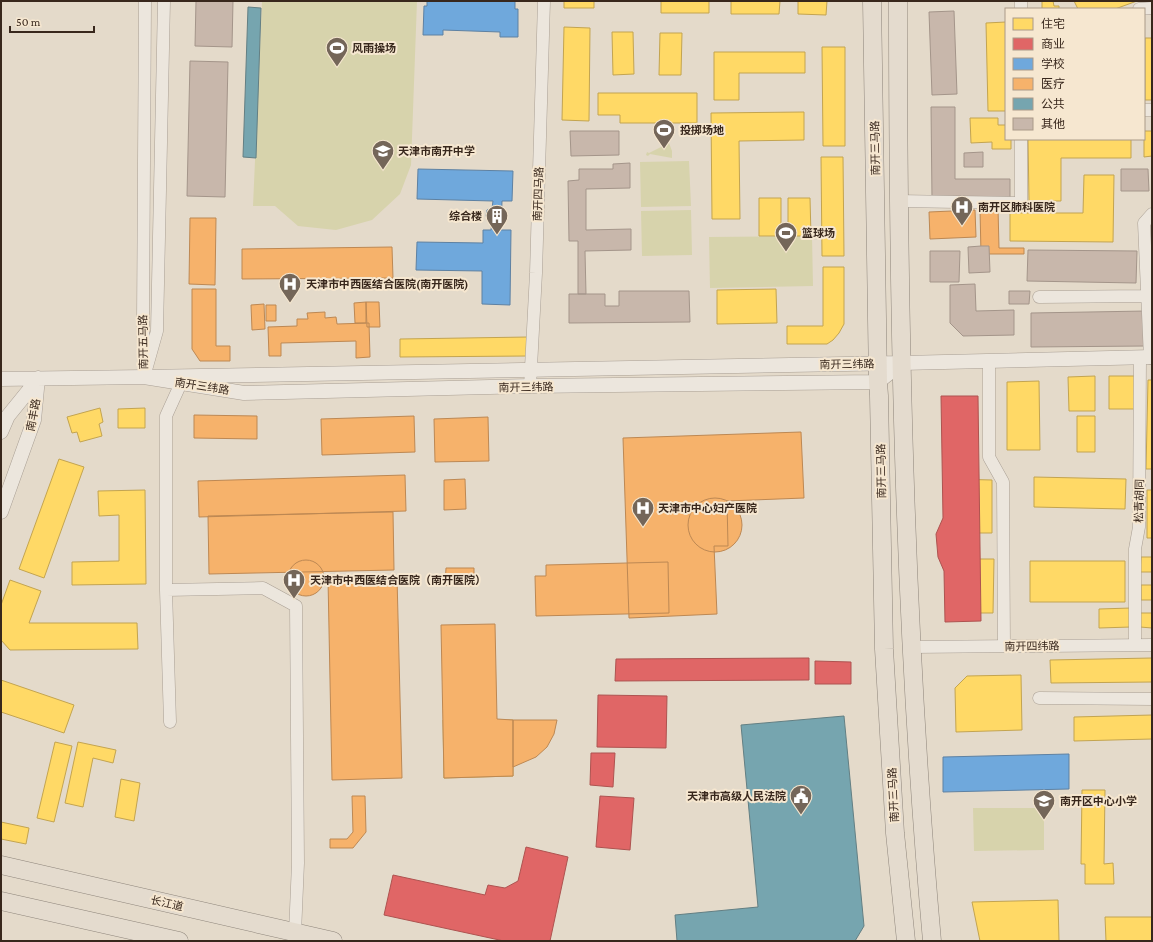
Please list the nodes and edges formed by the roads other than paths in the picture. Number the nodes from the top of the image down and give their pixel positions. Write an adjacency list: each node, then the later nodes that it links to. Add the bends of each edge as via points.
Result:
1 (146, 1): 16 (street, 南开五马路)
2 (164, 1): 16 (street, 南开五马路, via 157,332)
3 (544, 1): 15 (street, 南开四马路)
4 (872, 1): 14 (main road, 南开三马路)
5 (898, 1): 7 (main road, 南开三马路)
6 (1021, 140): 7 (street, via 1021,203)
7 (898, 201): 13 (main road, 南开三马路)
8 (1152, 214): 9 (street, 松青胡同, via 1144,223)
9 (1147, 296): 10 (street); 11 (street, 松青胡同)
10 (1039, 297)
11 (1147, 358): 12 (street, 南开三纬路); 25 (street, 松青胡同, via 1135,548)
12 (989, 361): 13 (street, 南开三纬路); 27 (street, via 989,457 1003,482)
13 (902, 363): 14 (street, 南开三纬路); 19 (street, 南开三纬路); 28 (main road, 南开三马路)
14 (878, 364): 15 (street, 南开三纬路); 19 (main road, 南开三马路)
15 (531, 369): 16 (street, 南开三纬路); 21 (street, 南开四马路)
16 (144, 377): 18 (street, 南开三纬路); 20 (street, 南开三纬路)
17 (1, 378): 18 (street, 南开三纬路)
18 (38, 378): 22 (street, 南丰路, via 8,416); 23 (street, 南丰路, via 34,420)
19 (878, 382): 21 (street, 南开三纬路); 37 (main road, 南开三马路, via 884,649 895,833)
20 (182, 383): 21 (street, 南开三纬路, via 244,393); 24 (street, via 166,416)
21 (530, 386)
22 (1, 432)
23 (1, 512)
24 (166, 590): 31 (street); 34 (street, via 263,588 296,606 298,863)
25 (1135, 645): 26 (street, 南开四纬路); 27 (street, 南开四纬路)
26 (1152, 645)
27 (1004, 646): 28 (street, 南开四纬路)
28 (912, 647): 38 (main road, 南开三马路)
29 (1039, 698): 30 (street)
30 (1152, 699)
31 (170, 722)
32 (1, 865): 34 (main road, 长江道)
33 (1, 901): 35 (main road)
34 (295, 932): 36 (main road, 长江道)
35 (179, 941)
36 (333, 941)
37 (906, 941)
38 (932, 941)

